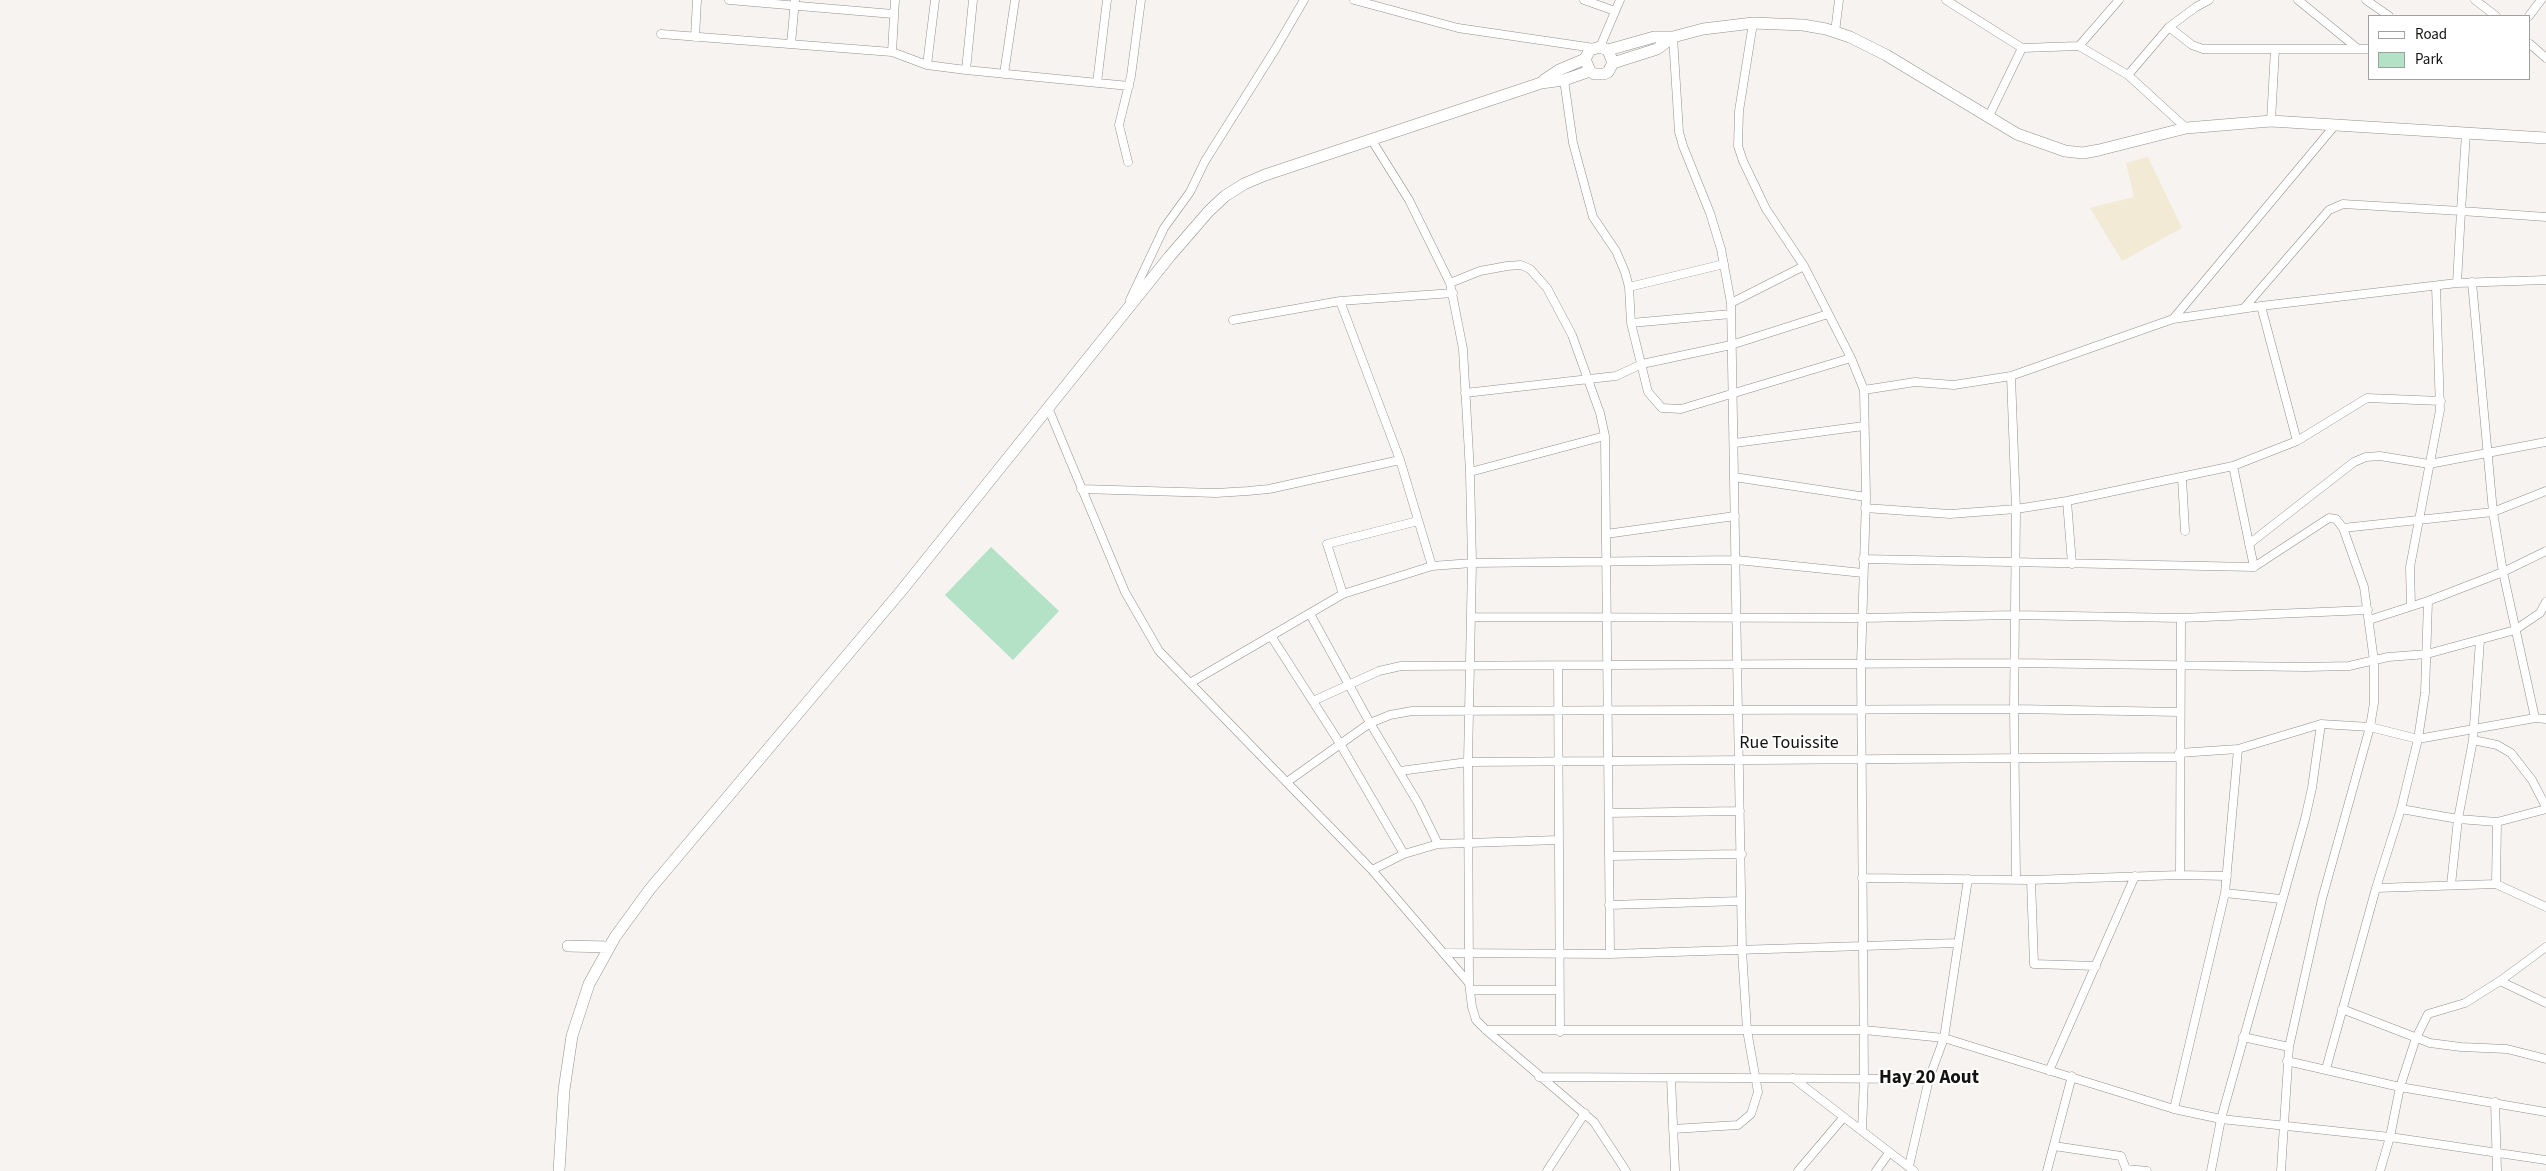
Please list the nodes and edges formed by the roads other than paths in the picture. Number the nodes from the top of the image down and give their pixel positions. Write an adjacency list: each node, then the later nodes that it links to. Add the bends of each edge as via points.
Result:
1 (697, 0): 31 (street)
2 (730, 0): 21 (street)
3 (895, 0): 23 (street)
4 (935, 0): 45 (street)
5 (973, 0): 46 (street)
6 (1015, 0): 48 (street)
7 (1107, 0): 51 (street)
8 (1141, 0): 53 (street)
9 (1304, 0): 79 (street, via 1205,161 1190,192 1164,228)
10 (1354, 0): 36 (street, via 1458,28)
11 (1584, 0): 22 (street)
12 (1620, 0): 22 (street)
13 (1839, 0): 29 (street)
14 (1946, 0): 37 (street)
15 (2119, 0): 35 (street)
16 (2209, 0): 28 (street)
17 (2298, 0): 38 (street)
18 (2366, 0): 24 (street)
19 (2475, 0): 25 (street)
20 (2541, 0): 26 (street)
21 (794, 3): 23 (street); 33 (street)
22 (1615, 11): 36 (street)
23 (893, 14): 41 (street)
24 (2388, 15)
25 (2495, 15)
26 (2530, 15)
27 (1753, 24): 29 (main road, via 1803,26); 32 (main road, via 1703,29); 65 (street, via 1741,89 1738,146 1766,209)
28 (2169, 28): 39 (street, via 2203,49); 49 (street)
29 (1835, 32): 54 (main road, via 1886,55)
30 (661, 34): 31 (street)
31 (695, 37): 33 (street)
32 (1673, 37): 36 (main road, via 1654,37); 44 (main road, via 1657,49); 64 (street, via 1679,132 1710,213)
33 (791, 44): 41 (street)
34 (2531, 45): 42 (street)
35 (2079, 46): 37 (street); 49 (street)
36 (1601, 48): 43 (main road, via 1587,54); 44 (main road)
37 (2022, 48): 54 (street)
38 (2357, 48): 39 (street); 40 (street)
39 (2275, 49): 55 (street)
40 (2368, 50)
41 (892, 52): 45 (street)
42 (2546, 58)
43 (1585, 59): 47 (main road); 52 (main road)
44 (1613, 63): 47 (main road, via 1604,74)
45 (927, 65): 46 (street)
46 (966, 70): 48 (street)
47 (1590, 71): 50 (main road)
48 (1004, 74): 51 (street)
49 (2128, 75): 57 (street)
50 (1564, 80): 52 (main road); 71 (street, via 1573,143 1593,217 1616,251)
51 (1097, 82): 53 (street)
52 (1541, 83): 60 (main road)
53 (1129, 86): 61 (street, via 1119,125)
54 (1988, 118): 57 (main road, via 2052,148 2084,153)
55 (2271, 121): 56 (main road); 57 (main road)
56 (2336, 124): 58 (main road); 80 (street)
57 (2186, 128)
58 (2466, 133): 59 (main road); 62 (street)
59 (2546, 138)
60 (1371, 139): 68 (street, via 1408,200); 79 (main road, via 1244,184 1225,196 1191,231)
61 (1128, 162)
62 (2461, 211): 63 (street); 69 (street); 76 (street, via 2335,206)
63 (2546, 217)
64 (1724, 264): 71 (street); 74 (street)
65 (1804, 266): 74 (street); 78 (street)
66 (2546, 280): 67 (street)
67 (2472, 282): 69 (street); 98 (street)
68 (1450, 283): 72 (street); 87 (street, via 1480,271 1521,265 1530,268 1558,306)
69 (2457, 283): 70 (street)
70 (2436, 286): 75 (street); 91 (street)
71 (1629, 287): 82 (street)
72 (1453, 293): 73 (street); 89 (street, via 1463,349)
73 (1340, 301): 81 (street); 99 (street)
74 (1732, 303): 77 (street)
75 (2261, 306): 76 (street); 95 (street)
76 (2244, 308): 80 (street)
77 (1731, 314): 82 (street); 83 (street)
78 (1828, 314): 83 (street); 84 (street)
79 (1121, 319): 92 (main road)
80 (2172, 319): 86 (street)
81 (1233, 320)
82 (1631, 323): 85 (street)
83 (1731, 345): 85 (street); 90 (street)
84 (1851, 358): 88 (street); 90 (street)
85 (1642, 364): 87 (street, via 1616,376); 90 (street, via 1648,392 1662,408 1681,409)
86 (2011, 376): 88 (street, via 1954,385 1915,382); 110 (street)
87 (1589, 381): 89 (street); 94 (street)
88 (1864, 390): 93 (street)
89 (1465, 393): 102 (street)
90 (1733, 396): 97 (street)
91 (2440, 401): 95 (street, via 2367,398); 100 (street)
92 (1049, 410): 105 (street); 215 (main road, via 650,889)
93 (1864, 426): 97 (street); 107 (street)
94 (1605, 436): 102 (street); 117 (street)
95 (2297, 441): 101 (street)
96 (2546, 442): 98 (street)
97 (1735, 443): 103 (street)
98 (2488, 454): 100 (street); 111 (street)
99 (1400, 460): 105 (street, via 1248,491); 114 (street)
100 (2430, 464): 113 (street); 118 (street, via 2380,456 2354,462)
101 (2233, 466): 104 (street); 118 (street)
102 (1470, 472): 123 (street)
103 (1734, 476): 107 (street); 112 (street)
104 (2182, 478): 108 (street); 116 (street)
105 (1081, 489): 155 (street, via 1138,618 1159,651)
106 (2546, 491): 111 (street)
107 (1866, 497): 109 (street)
108 (2067, 501): 110 (street); 125 (street)
109 (1865, 508): 110 (street, via 1950,514); 120 (street)
110 (2016, 509): 122 (street)
111 (2493, 512): 113 (street); 128 (street)
112 (1735, 516): 117 (street); 121 (street)
113 (2419, 520): 115 (street); 133 (street, via 2410,566)
114 (1418, 521): 126 (street); 130 (street, via 1327,544)
115 (2343, 528): 127 (street, via 2336,519 2329,518); 134 (street, via 2364,587)
116 (2185, 531)
117 (1606, 534): 124 (street)
118 (2249, 544): 127 (street)
119 (2546, 552): 128 (street)
120 (1863, 559): 122 (street); 129 (street)
121 (1737, 560): 124 (street); 129 (street); 138 (street)
122 (2015, 561): 125 (street); 136 (street)
123 (1472, 563): 124 (street); 126 (street); 137 (street)
124 (1607, 563): 139 (street)
125 (2072, 564): 127 (street)
126 (1432, 566): 130 (street)
127 (2254, 567)
128 (2503, 572): 131 (street); 143 (street)
129 (1863, 573): 140 (street)
130 (1343, 594): 135 (street)
131 (2428, 601): 133 (street); 146 (street)
132 (2546, 604): 143 (street, via 2540,613)
133 (2411, 606): 142 (street)
134 (2368, 610): 141 (street); 142 (street)
135 (1310, 614): 144 (street); 156 (street)
136 (2014, 615): 140 (street); 141 (street); 149 (street)
137 (1471, 617): 139 (street); 151 (street)
138 (1737, 617): 139 (street); 140 (street); 150 (street)
139 (1608, 618): 153 (street)
140 (1862, 618): 148 (street)
141 (2181, 618): 154 (street)
142 (2369, 620): 147 (street)
143 (2515, 630): 145 (street); 165 (street)
144 (1271, 636): 155 (street); 157 (street)
145 (2480, 640): 146 (street); 170 (street)
146 (2427, 654): 147 (street); 171 (street)
147 (2374, 661): 154 (street, via 2350,666 2306,668); 169 (street)
148 (1861, 664): 149 (street); 150 (street); 158 (street)
149 (2014, 664): 154 (street); 159 (street)
150 (1737, 665): 153 (street); 161 (street)
151 (1470, 666): 152 (street); 156 (street, via 1401,666); 160 (street)
152 (1558, 666): 153 (street); 162 (street)
153 (1608, 666): 163 (street)
154 (2180, 666): 164 (street)
155 (1190, 683): 183 (street)
156 (1349, 683): 157 (street); 167 (street)
157 (1313, 701): 173 (street)
158 (1861, 709): 159 (street); 161 (street); 176 (street)
159 (2014, 709): 164 (street); 180 (street)
160 (1470, 710): 162 (street); 167 (street, via 1400,712); 181 (street)
161 (1737, 710): 163 (street); 179 (street)
162 (1558, 711): 163 (street); 177 (street)
163 (1607, 711): 178 (street)
164 (2180, 712): 175 (street)
165 (2535, 718): 166 (street); 170 (street)
166 (2546, 719)
167 (1370, 723): 173 (street); 182 (street)
168 (2321, 724): 169 (street, Rue Touissite); 174 (street, Rue Touissite); 208 (street, via 2312,788)
169 (2370, 727): 171 (street, Rue Touissite); 235 (street, via 2322,899)
170 (2474, 728): 171 (street); 172 (street)
171 (2418, 739): 185 (street)
172 (2473, 740): 184 (street, via 2497,745 2511,753 2532,780); 188 (street)
173 (1339, 742): 183 (street); 193 (street)
174 (2238, 748): 175 (street, Rue Touissite); 199 (street)
175 (2179, 755): 180 (street, Rue Touissite); 197 (street)
176 (1862, 759): 179 (street, Rue Touissite); 180 (street, Rue Touissite); 200 (street)
177 (1560, 760): 178 (street, Rue Touissite); 181 (street, Rue Touissite); 190 (street)
178 (1608, 760): 179 (street, Rue Touissite); 187 (street)
179 (1737, 760): 186 (street)
180 (2014, 760): 202 (street)
181 (1468, 762): 182 (street, Rue Touissite); 191 (street)
182 (1400, 771): 192 (street)
183 (1287, 782): 196 (street)
184 (2546, 808): 189 (street)
185 (2401, 809): 188 (street); 206 (street)
186 (1740, 811): 187 (street); 194 (street)
187 (1609, 813): 195 (street)
188 (2458, 819): 189 (street); 205 (street)
189 (2497, 822): 204 (street)
190 (1558, 840): 191 (street); 220 (street)
191 (1468, 842): 192 (street); 219 (street)
192 (1438, 844): 193 (street)
193 (1404, 854): 196 (street)
194 (1742, 854): 195 (street); 209 (street)
195 (1609, 856): 210 (street)
196 (1372, 870): 218 (street)
197 (2180, 875): 198 (street); 199 (street)
198 (2135, 876): 203 (street); 222 (street)
199 (2227, 876): 207 (street)
200 (1862, 878): 201 (street); 214 (street)
201 (1968, 879): 202 (street); 212 (street)
202 (2016, 879): 203 (street)
203 (2031, 880): 222 (street, via 2034,964)
204 (2496, 884): 205 (street); 211 (street)
205 (2451, 886): 206 (street)
206 (2376, 888): 227 (street)
207 (2225, 893): 208 (street); 249 (street)
208 (2281, 899): 232 (street)
209 (1741, 901): 210 (street); 217 (street)
210 (1609, 904): 221 (street)
211 (2546, 907)
212 (1958, 944): 214 (street); 233 (street)
213 (568, 946): 215 (main road)
214 (1862, 946): 217 (street); 230 (street)
215 (609, 947): 263 (main road, via 589,984 572,1036)
216 (2546, 947): 223 (street)
217 (1742, 950): 221 (street); 229 (street)
218 (1445, 953): 219 (street); 224 (street)
219 (1469, 953): 220 (street); 224 (street)
220 (1559, 954): 221 (street); 225 (street)
221 (1610, 954)
222 (2096, 966): 239 (street)
223 (2500, 981): 226 (street); 234 (street, via 2464,1003 2431,1011)
224 (1470, 986): 225 (street); 228 (street, via 1476,1020)
225 (1559, 990): 231 (street)
226 (2546, 1003)
227 (2342, 1009): 234 (street); 238 (street)
228 (1486, 1030): 231 (street); 241 (street)
229 (1747, 1030): 230 (street); 231 (street); 243 (street)
230 (1864, 1030): 233 (street); 245 (street)
231 (1560, 1032)
232 (2243, 1037): 235 (street); 253 (street)
233 (1944, 1038): 239 (street); 246 (street)
234 (2416, 1038): 236 (street, via 2447,1046 2507,1049); 247 (street)
235 (2289, 1047): 237 (street)
236 (2546, 1059)
237 (2288, 1061): 238 (street); 254 (street)
238 (2326, 1070): 247 (street)
239 (2049, 1071): 240 (street)
240 (2072, 1076): 249 (street); 258 (street)
241 (1539, 1077): 242 (street); 251 (street)
242 (1671, 1078): 243 (street); 255 (street)
243 (1757, 1078): 244 (street); 255 (street, via 1758,1092 1751,1114 1738,1125)
244 (1793, 1078): 245 (street); 252 (street)
245 (1864, 1078): 246 (street); 256 (street)
246 (1929, 1079): 262 (street)
247 (2400, 1087): 248 (street); 257 (street)
248 (2495, 1102): 250 (street); 260 (street)
249 (2174, 1109): 253 (street)
250 (2546, 1111)
251 (1584, 1113): 264 (street); 265 (street, via 1594,1122)
252 (1843, 1118): 256 (street); 267 (street)
253 (2221, 1119): 254 (street); 271 (street)
254 (2285, 1125): 257 (street); 272 (street)
255 (1673, 1129): 266 (street)
256 (1862, 1132): 259 (street)
257 (2390, 1137): 260 (street); 273 (street)
258 (2054, 1146): 269 (street); 270 (street, via 2121,1156 2126,1169)
259 (1890, 1152): 262 (street); 268 (street)
260 (2495, 1154): 261 (street); 274 (street)
261 (2546, 1160)
262 (1911, 1168)
263 (558, 1171)
264 (1547, 1171)
265 (1626, 1171)
266 (1675, 1171)
267 (1798, 1171)
268 (1876, 1171)
269 (2047, 1171)
270 (2148, 1171)
271 (2211, 1171)
272 (2281, 1171)
273 (2380, 1171)
274 (2497, 1171)

